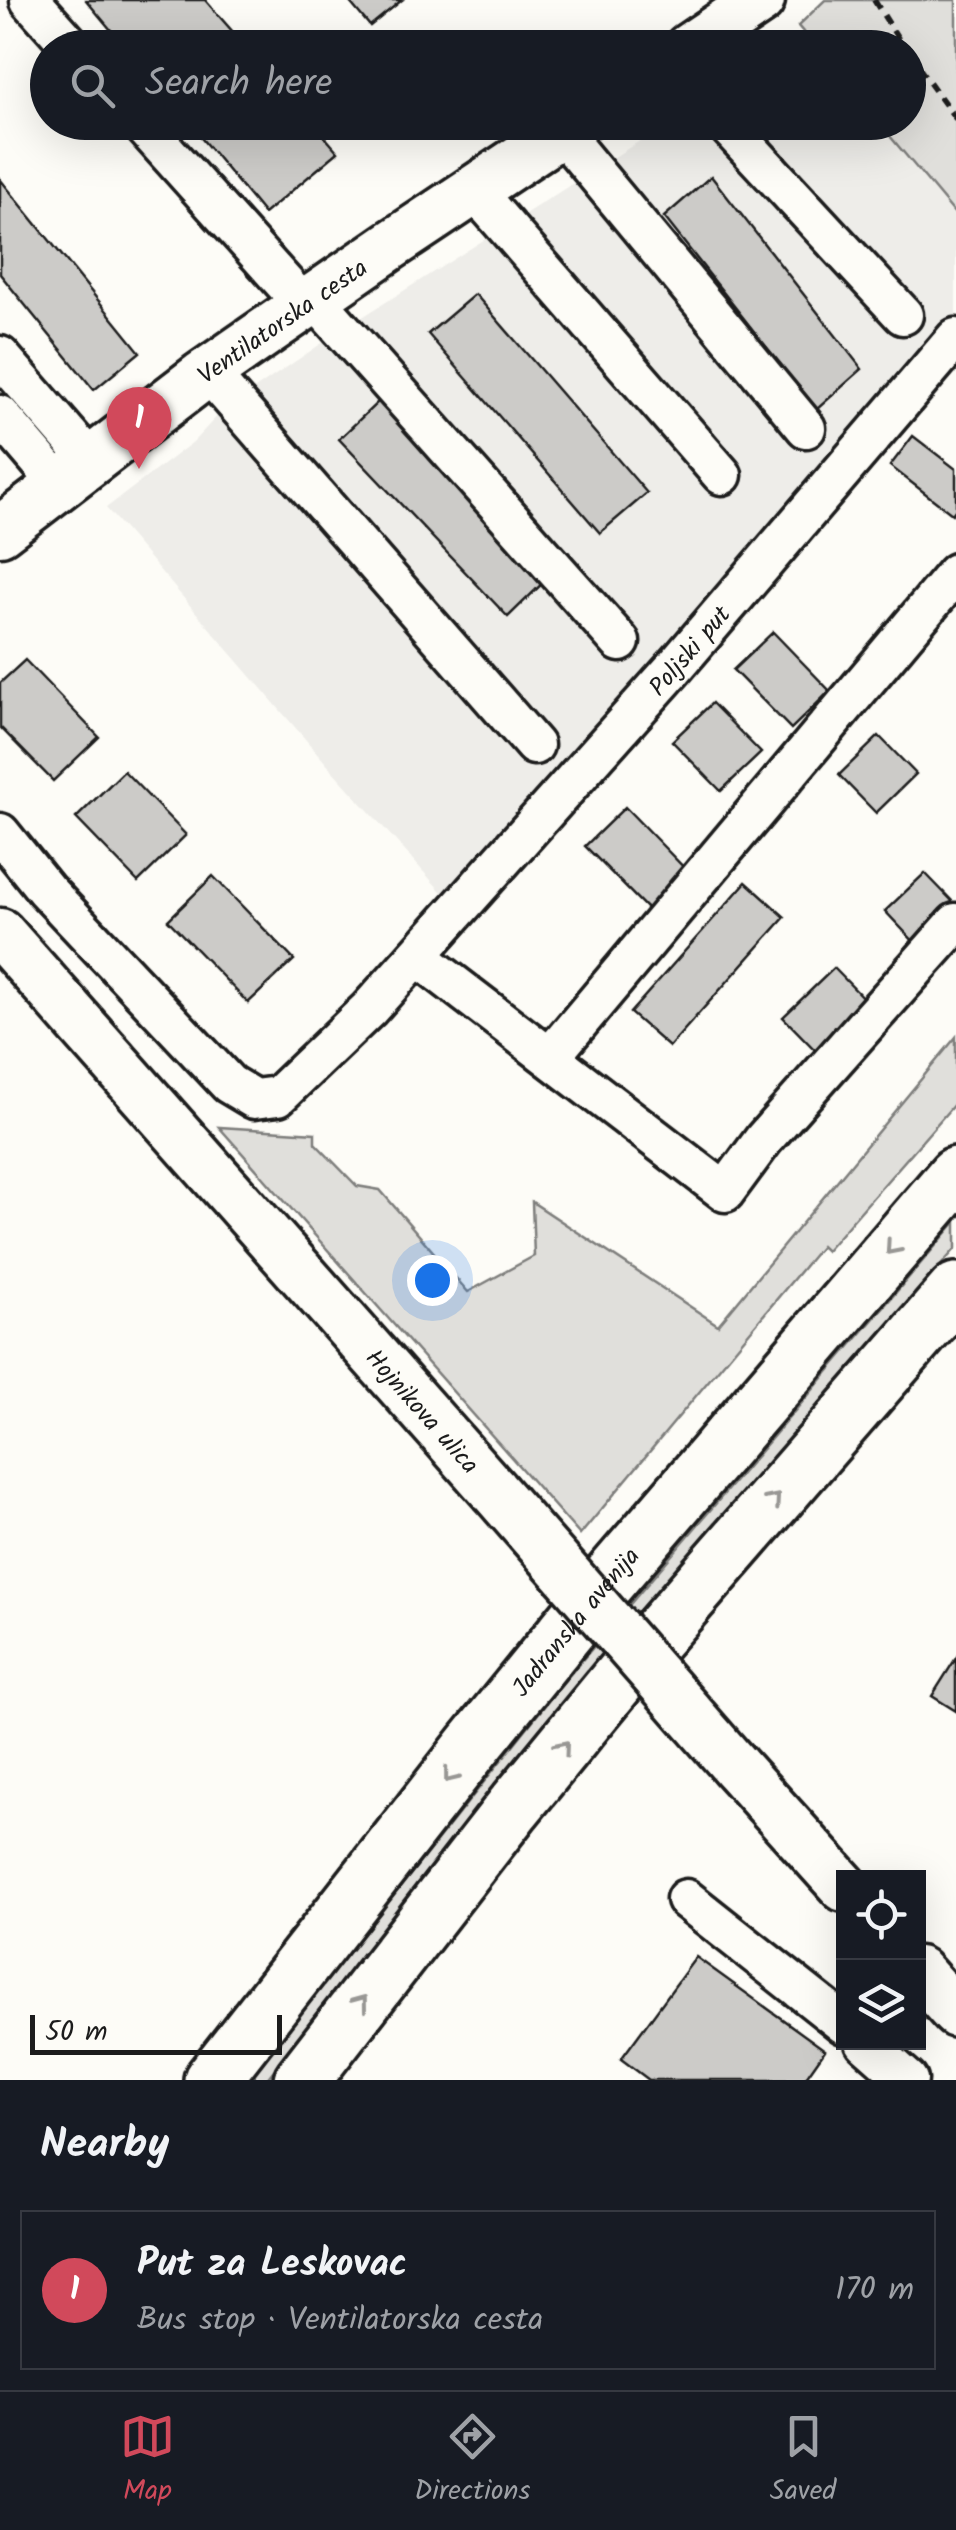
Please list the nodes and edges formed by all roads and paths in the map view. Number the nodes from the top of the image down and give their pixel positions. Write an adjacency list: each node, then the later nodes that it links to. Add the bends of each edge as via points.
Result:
1 (30, 0): 4 (street)
2 (760, 0): 5 (main road)
3 (874, 0): 6 (path)
4 (57, 30)
5 (715, 30)
6 (893, 30)
7 (926, 78): 8 (path)
8 (956, 120)
9 (157, 140): 14 (street)
10 (549, 140): 13 (main road, Ventilatorska cesta)
11 (578, 140): 20 (street)
12 (741, 140): 15 (street)
13 (474, 190): 14 (main road, Ventilatorska cesta); 22 (street)
14 (309, 302): 18 (main road, Ventilatorska cesta); 25 (street)
15 (903, 315)
16 (956, 338): 30 (street, Poljski put)
17 (0, 356): 21 (street)
18 (208, 372): 21 (main road, Ventilatorska cesta); 26 (street)
19 (0, 414): 21 (street)
20 (806, 428)
21 (76, 473): 23 (main road, Ventilatorska cesta)
22 (722, 475)
23 (0, 531)
24 (956, 573): 31 (street)
25 (620, 642)
26 (534, 745)
27 (0, 834): 30 (street, Poljski put, via 229,1084 254,1098 278,1096)
28 (956, 923): 31 (street, via 725,1192)
29 (0, 934): 34 (main road, Hojnikova ulica, bridge)
30 (417, 956): 31 (street)
31 (550, 1057)
32 (956, 1175): 40 (highway, Jadranska avenija, one-way to 40, via 599,1591)
33 (956, 1291): 41 (highway, one-way to 33, via 598,1704)
34 (836, 1878)
35 (686, 1898): 38 (street)
36 (926, 1980): 37 (main road)
37 (956, 2013)
38 (836, 2018)
39 (873, 2050): 42 (street)
40 (212, 2080)
41 (302, 2080)
42 (908, 2080)

